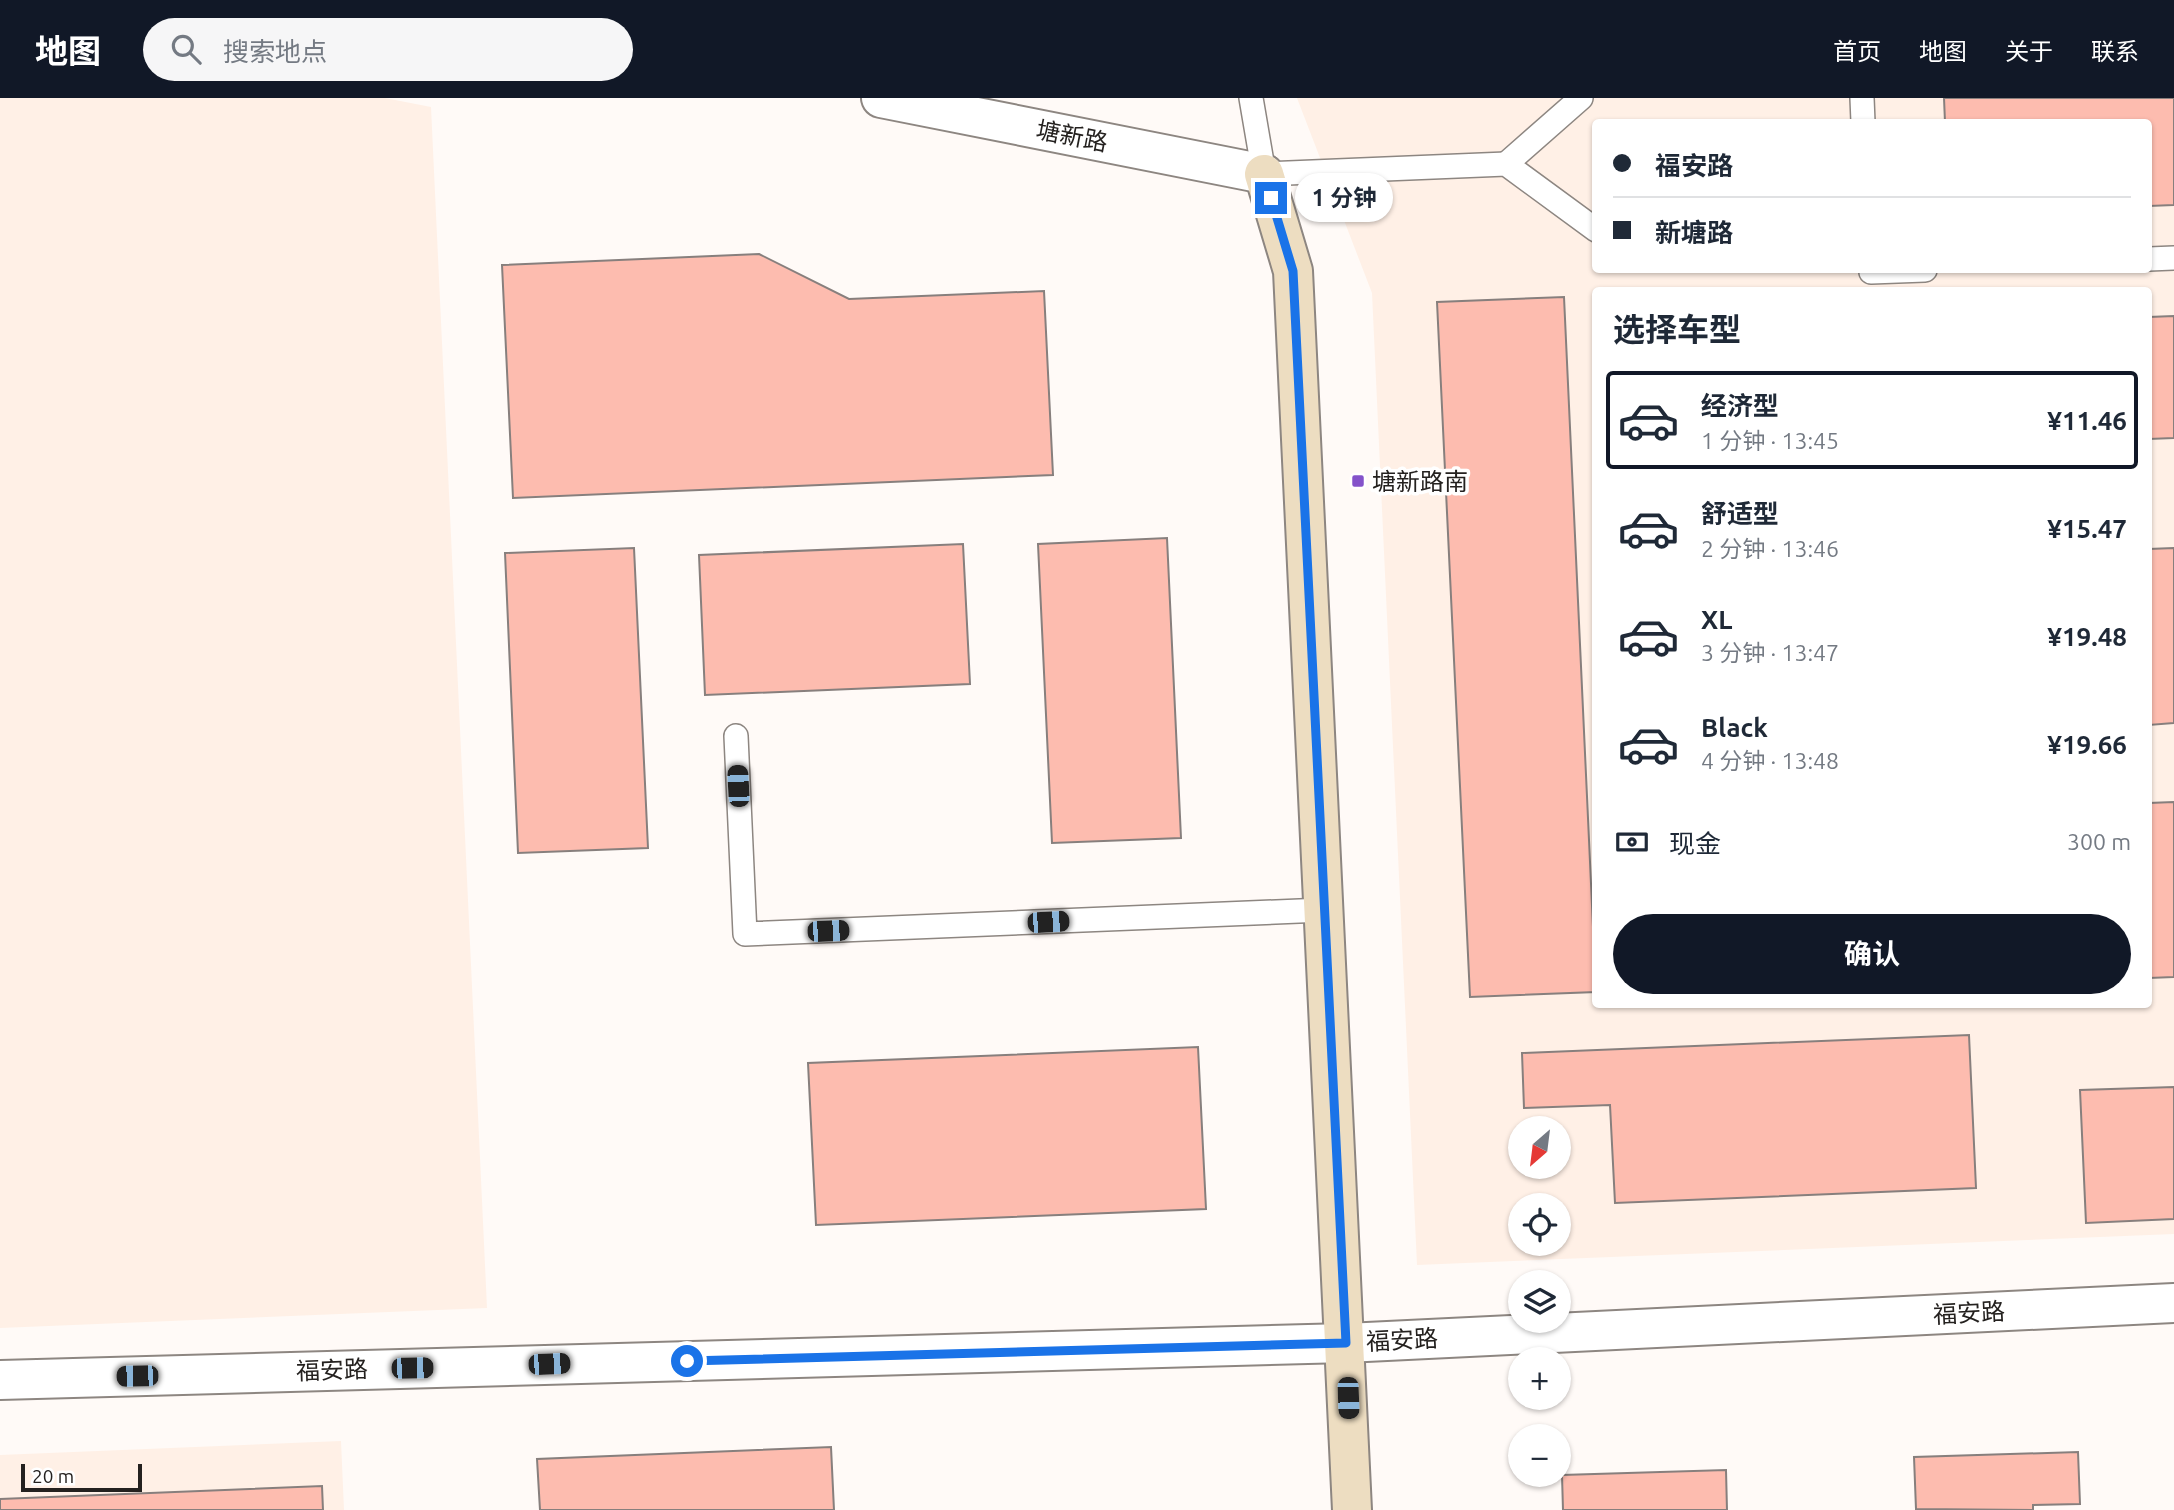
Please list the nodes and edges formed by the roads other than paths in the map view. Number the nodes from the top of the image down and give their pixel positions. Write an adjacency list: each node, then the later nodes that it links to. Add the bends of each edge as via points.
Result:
1 (881, 98): 7 (street, 塘新路)
2 (1251, 98): 7 (lane)
3 (1581, 98): 6 (lane)
4 (1862, 98): 5 (lane)
5 (1863, 119)
6 (1506, 164): 7 (lane); 8 (lane)
7 (1264, 174): 14 (street, via 1293,271)
8 (1592, 227)
9 (2174, 258): 10 (lane)
10 (2152, 259)
11 (1902, 273): 12 (lane)
12 (1871, 277)
13 (736, 736): 14 (lane, via 745,934)
14 (1323, 910): 16 (street)
15 (2174, 1303): 16 (street, 福安路)
16 (1346, 1343): 17 (street, 福安路); 18 (street)
17 (0, 1380)
18 (1352, 1510)

